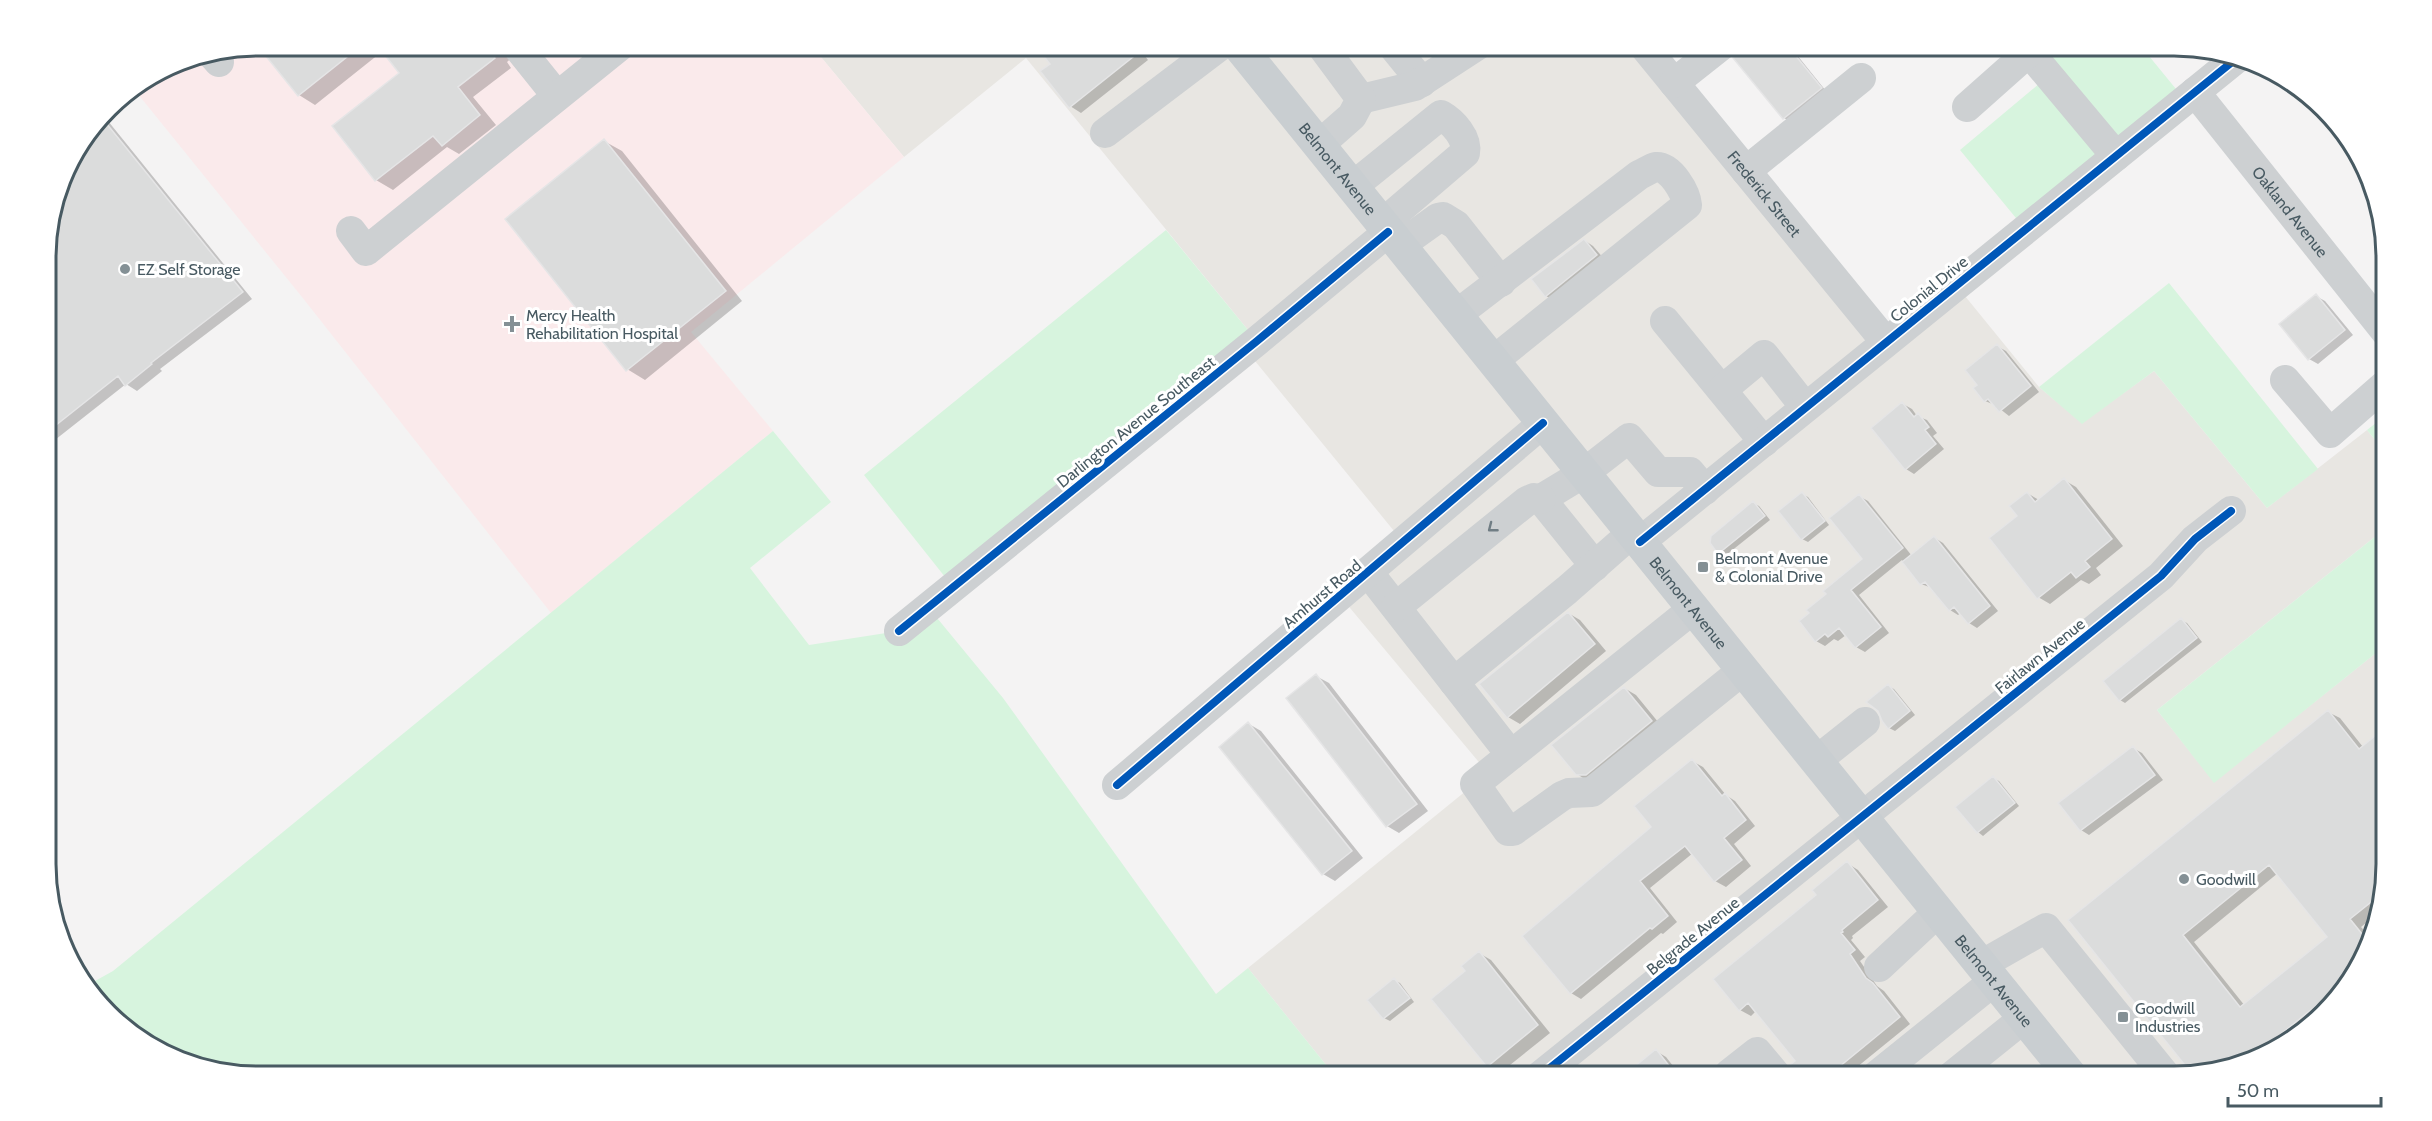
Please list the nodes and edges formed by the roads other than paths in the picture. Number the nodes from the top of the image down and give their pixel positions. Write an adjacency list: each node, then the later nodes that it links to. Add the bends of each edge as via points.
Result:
1 (525, 56): 17 (street)
2 (607, 56): 17 (street)
3 (1206, 56): 20 (street)
4 (1247, 56): 21 (main road, Belmont Avenue)
5 (1329, 56): 18 (street)
6 (1401, 56): 14 (street)
7 (1461, 56): 14 (street)
8 (1652, 56): 15 (street, Frederick Street)
9 (1708, 56): 15 (street)
10 (2019, 56): 19 (street)
11 (2032, 56): 22 (street)
12 (2230, 63): 16 (street, Colonial Drive)
13 (1861, 78): 23 (street)
14 (1422, 82): 18 (street)
15 (1674, 83): 23 (street, Frederick Street)
16 (2194, 92): 22 (street, Colonial Drive); 30 (street, Oakland Avenue)
17 (557, 96): 25 (street, via 366,251)
18 (1361, 99): 21 (street, via 1352,116)
19 (1967, 106)
20 (1105, 133)
21 (1318, 145): 24 (main road, Belmont Avenue)
22 (2116, 156): 31 (street, Colonial Drive)
23 (1746, 171): 31 (street, Frederick Street)
24 (1352, 187): 26 (main road, Belmont Avenue); 26 (street, via 1441,115 1463,136 1465,153)
25 (351, 231)
26 (1390, 234): 27 (street, via 1443,217 1456,225); 28 (main road, Belmont Avenue); 48 (street, Darlington Avenue Southeast)
27 (1501, 282): 28 (street); 32 (street, via 1639,175 1655,167 1664,168 1686,194 1687,205 1673,218)
28 (1456, 315): 32 (main road, Belmont Avenue)
29 (1665, 321): 34 (street)
30 (2376, 321)
31 (1885, 341): 36 (street, Colonial Drive)
32 (1493, 361): 37 (main road, Belmont Avenue)
33 (2285, 380): 35 (street, via 2330,433)
34 (1723, 389): 36 (street, via 1764,355); 38 (street)
35 (2376, 393)
36 (1805, 407): 38 (street, Colonial Drive)
37 (1543, 423): 39 (main road, Belmont Avenue); 45 (street, Amhurst Road)
38 (1764, 441): 40 (street, Colonial Drive)
39 (1584, 473): 40 (street, via 1629,438 1658,472 1690,472); 41 (street); 43 (main road, Belmont Avenue)
40 (1706, 490): 43 (street, Colonial Drive)
41 (1540, 499): 44 (street); 46 (street, one-way to 46, via 1527,501)
42 (2231, 511): 55 (street, Fairlawn Avenue, via 2195,539 2161,576)
43 (1636, 538): 44 (street, Colonial Drive); 47 (main road, Belmont Avenue)
44 (1595, 566): 50 (street, Colonial Drive)
45 (1368, 572): 46 (street); 54 (street, Amhurst Road)
46 (1396, 607): 50 (street)
47 (1694, 609): 49 (main road, Belmont Avenue); 52 (street)
48 (899, 630)
49 (1743, 670): 52 (street, via 1592,792 1562,796 1508,831 1475,784); 53 (main road, Belmont Avenue)
50 (1454, 682): 52 (street)
51 (1865, 722): 53 (street)
52 (1511, 755)
53 (1816, 760): 55 (main road, Belmont Avenue)
54 (1117, 785)
55 (1862, 818): 56 (main road, Belmont Avenue); 60 (street, Belgrade Avenue)
56 (1938, 912): 57 (street); 58 (main road, Belmont Avenue)
57 (1879, 967)
58 (1988, 973): 59 (main road, Belmont Avenue); 63 (street); 66 (street, via 2046,928)
59 (2024, 1018): 64 (street); 65 (main road, Belmont Avenue)
60 (1553, 1065)
61 (1740, 1065): 62 (street, via 1757,1052)
62 (1768, 1065)
63 (1888, 1065)
64 (1966, 1065)
65 (2062, 1065)
66 (2157, 1065)

